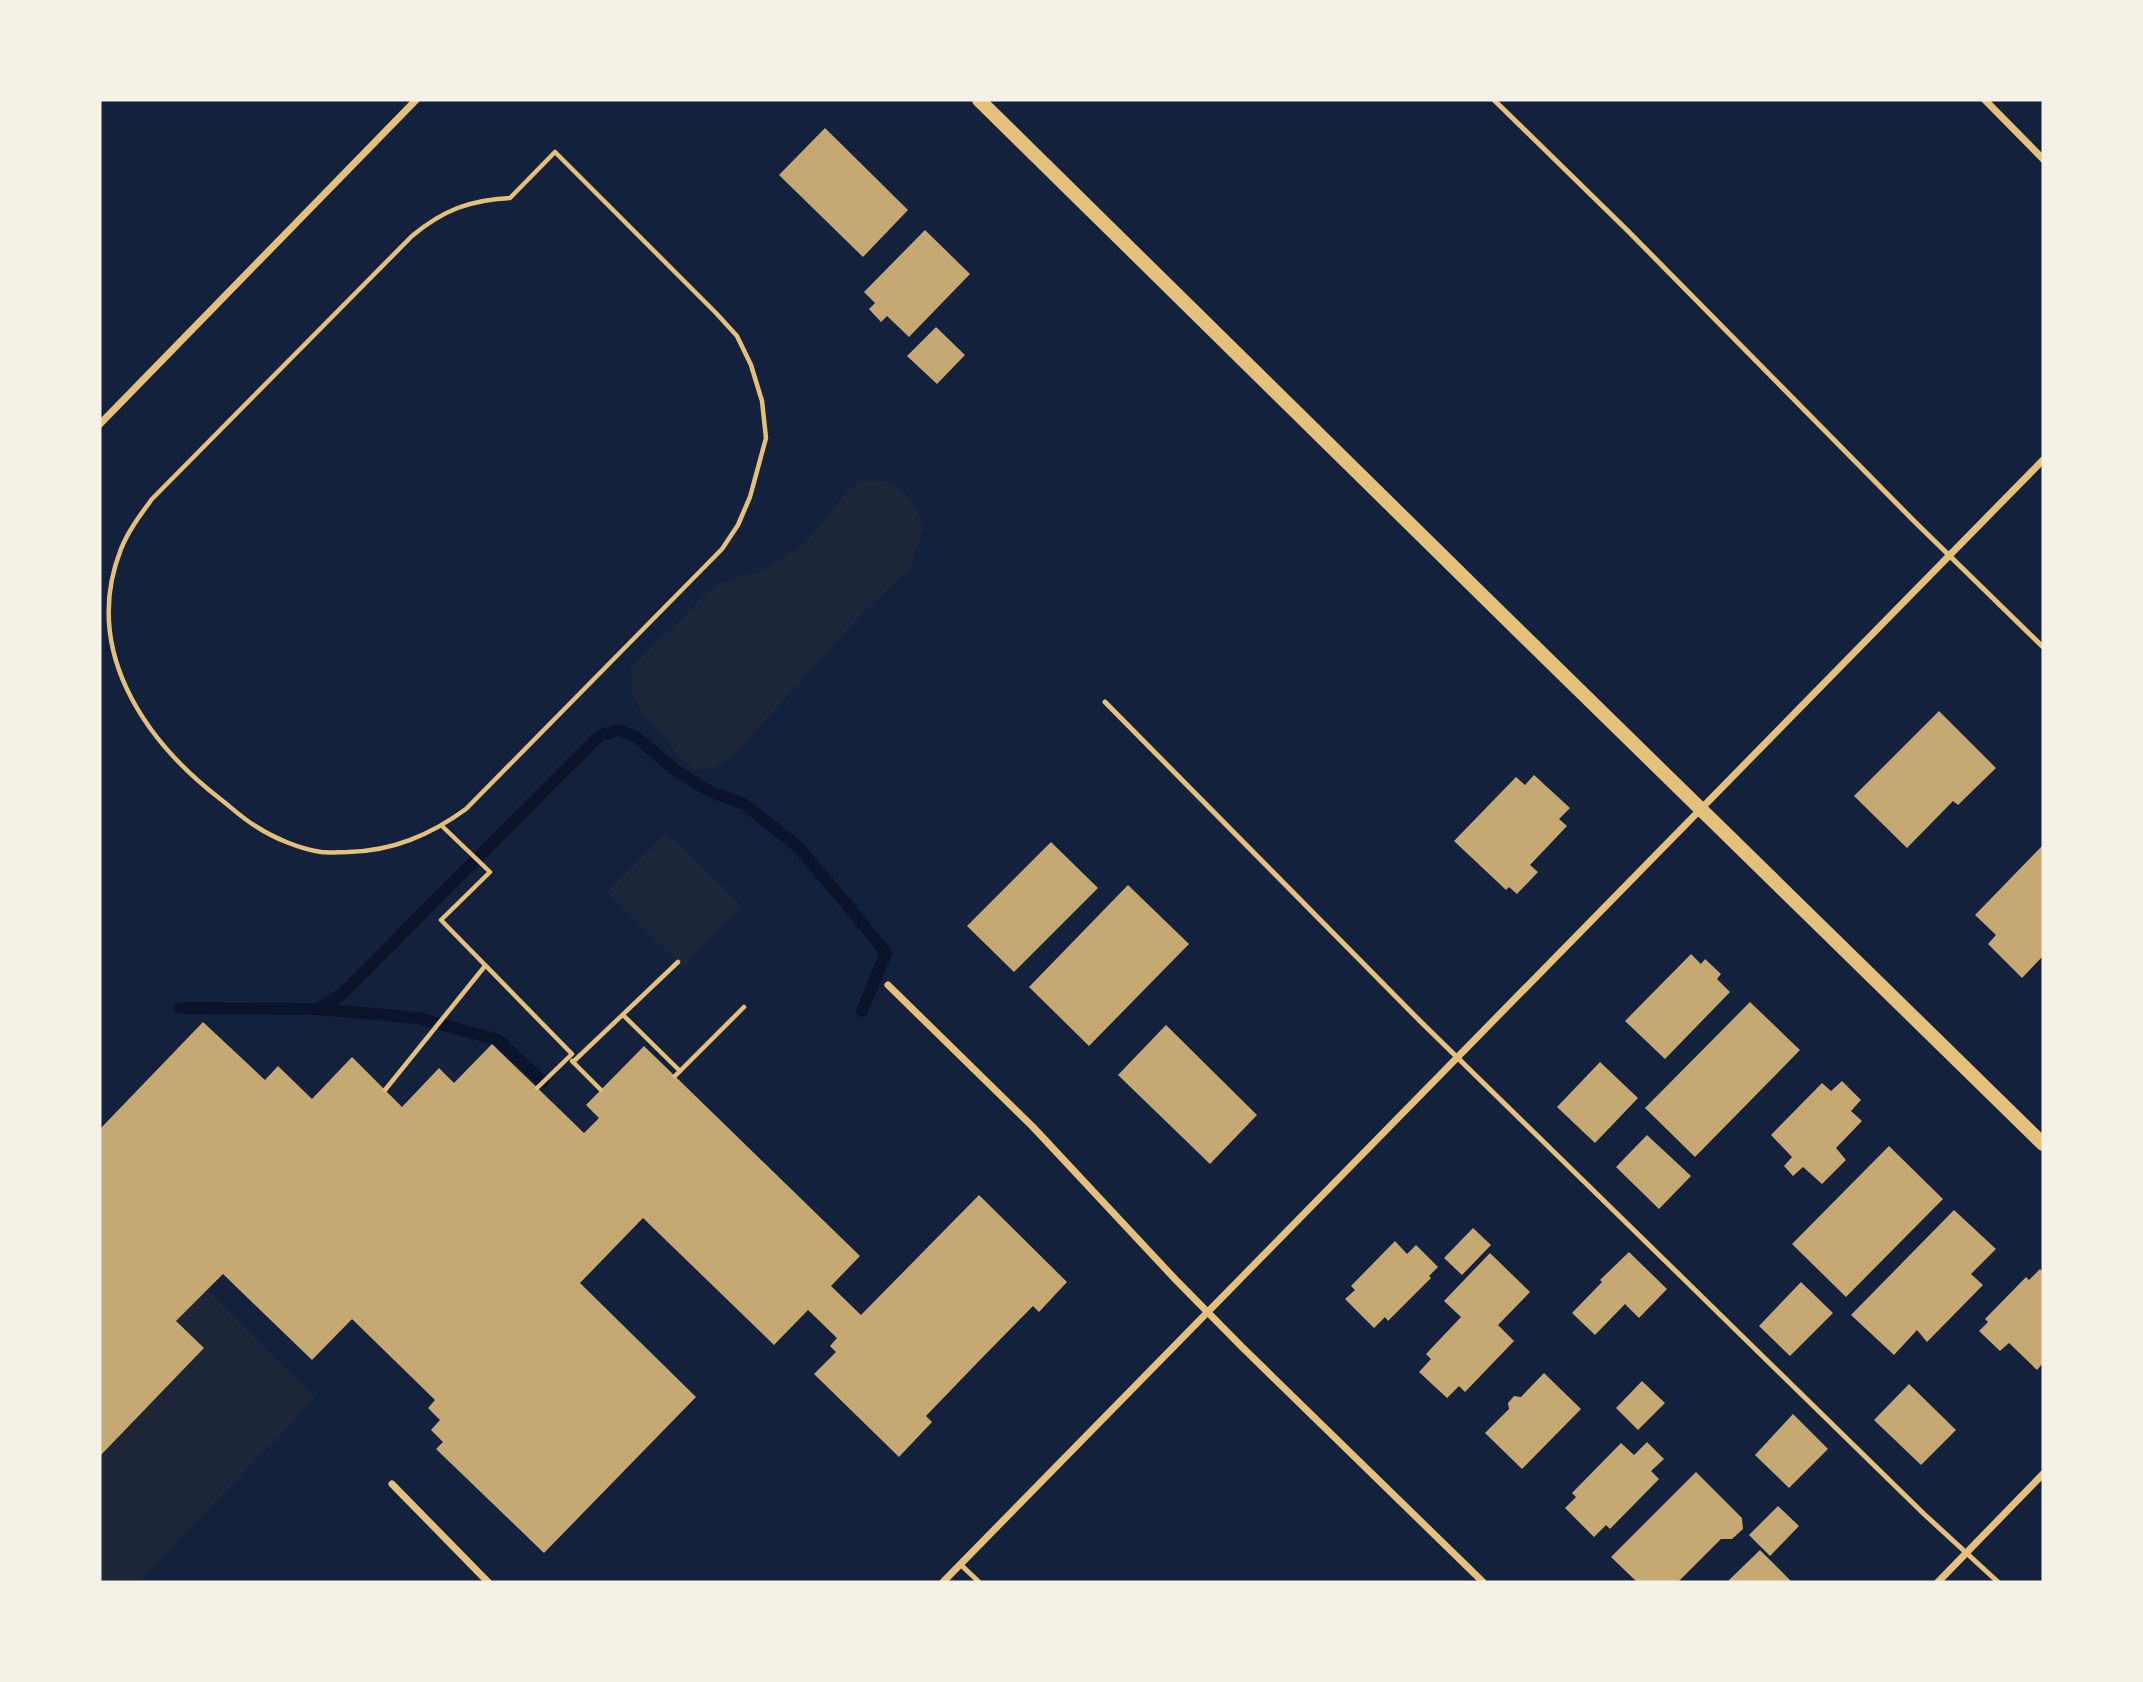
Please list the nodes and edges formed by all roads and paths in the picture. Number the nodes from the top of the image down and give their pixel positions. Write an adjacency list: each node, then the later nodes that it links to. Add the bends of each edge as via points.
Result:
1 (416, 100): 6 (street)
2 (979, 100): 11 (main road)
3 (1494, 100): 8 (lane)
4 (1985, 100): 5 (street)
5 (2043, 159)
6 (100, 424)
7 (2043, 460): 8 (street)
8 (1950, 555): 9 (lane); 11 (street)
9 (2043, 647)
10 (1105, 702): 19 (lane)
11 (1700, 811): 19 (street); 26 (main road)
12 (442, 826): 12 (path, via 466,809 722,549 750,497 766,438 762,401 737,337 555,152 510,198 483,199 457,207 412,236 152,499 121,548 112,583 111,644 131,701 179,762 257,828 321,852 398,846); 14 (path, via 490,872 440,920)
13 (678, 962): 17 (path)
14 (485, 966): 18 (path, via 572,1054); 24 (path)
15 (888, 985): 27 (street, via 1033,1127)
16 (744, 1007): 21 (path)
17 (623, 1015): 20 (path); 21 (path)
18 (568, 1057): 20 (path); 23 (path)
19 (1458, 1057): 27 (street); 30 (lane)
20 (573, 1062): 25 (path)
21 (680, 1071): 22 (path)
22 (675, 1076)
23 (537, 1088)
24 (385, 1090)
25 (601, 1090)
26 (2043, 1144)
27 (1208, 1311): 31 (street); 35 (street)
28 (2043, 1474): 30 (street)
29 (392, 1484): 32 (street)
30 (1967, 1554): 36 (street); 37 (lane)
31 (960, 1564): 33 (street); 34 (lane)
32 (488, 1582)
33 (943, 1582)
34 (979, 1582)
35 (1483, 1582)
36 (1938, 1582)
37 (1998, 1582)

